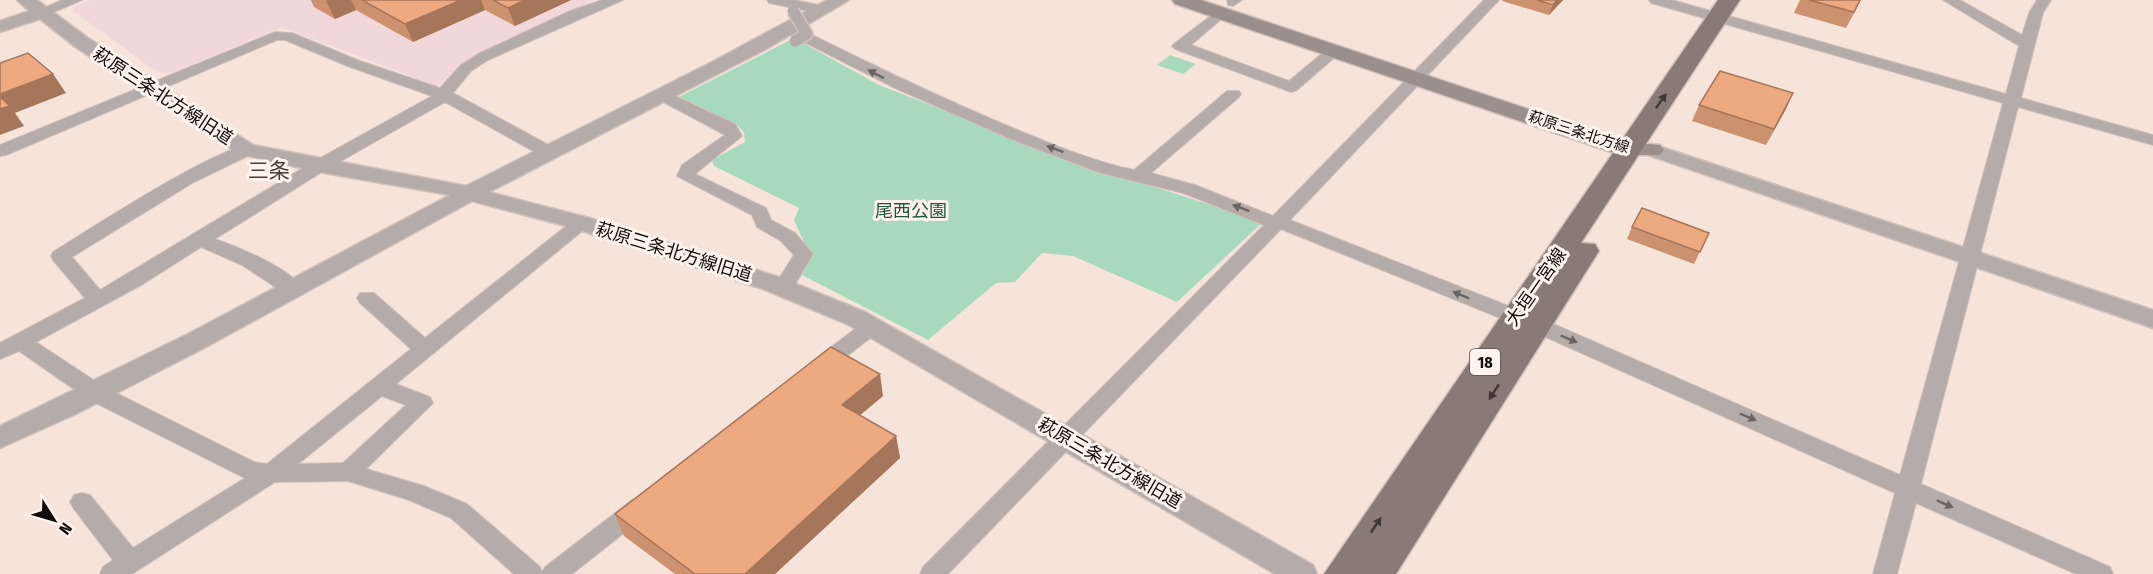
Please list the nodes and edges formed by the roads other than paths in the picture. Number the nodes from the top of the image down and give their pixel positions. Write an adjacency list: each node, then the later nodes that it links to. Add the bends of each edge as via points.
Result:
1 (75, 0): 12 (street)
2 (616, 0): 22 (street, via 575,14 483,57 466,68)
3 (774, 0): 13 (street)
4 (840, 0): 13 (street)
5 (1182, 0): 11 (main road, 萩原三条北方線)
6 (1492, 0): 19 (street)
7 (1656, 0): 14 (street)
8 (1749, 0): 14 (main road, 大垣一宮線 / 18)
9 (1950, 0): 17 (street)
10 (2044, 0): 17 (street)
11 (1228, 4): 18 (main road, 萩原三条北方線); 18 (street, via 1180,46 1291,87); 19 (main road, 萩原三条北方線)
12 (34, 6): 15 (street); 20 (street, 萩原三条北方線旧道)
13 (823, 10): 16 (street)
14 (1728, 13): 24 (street); 26 (main road, 大垣一宮線 / 18)
15 (0, 27)
16 (793, 27): 23 (street); 31 (street, one-way to 16, via 1097,166 906,89)
17 (2027, 44): 24 (street)
18 (1335, 50): 19 (main road, 萩原三条北方線)
19 (1423, 73): 26 (main road, 萩原三条北方線); 34 (street)
20 (149, 89): 22 (street, via 275,36 287,36); 27 (street); 28 (street, 萩原三条北方線旧道)
21 (1233, 94): 31 (street)
22 (444, 95): 29 (street); 30 (street)
23 (662, 95): 29 (street); 37 (street, via 729,128 734,136 688,169 686,176 760,212 763,223 788,237 804,254)
24 (2011, 100): 25 (street); 36 (street)
25 (2153, 140)
26 (1638, 146): 36 (street); 42 (main road, 大垣一宮線 / 18)
27 (0, 150)
28 (246, 150): 30 (street, 萩原三条北方線旧道); 40 (street, via 178,184 60,256)
29 (548, 152): 32 (street)
30 (319, 166): 32 (street, 萩原三条北方線旧道); 35 (street)
31 (1138, 175): 34 (street, one-way to 31, via 1177,185)
32 (470, 193): 33 (street, 萩原三条北方線旧道); 38 (street)
33 (581, 223): 37 (street, 萩原三条北方線旧道); 45 (street)
34 (1276, 223): 42 (street, one-way to 34, via 1294,226); 50 (street)
35 (200, 240): 38 (street, via 263,267); 40 (street)
36 (1971, 256): 41 (street); 54 (street)
37 (783, 288): 43 (street, 萩原三条北方線旧道)
38 (293, 289): 49 (street)
39 (367, 298): 45 (street)
40 (97, 300): 44 (street)
41 (2153, 319)
42 (1526, 321): 54 (street, one-way to 54); 62 (main road, 大垣一宮線 / 18, one-way to 42); 63 (main road, 大垣一宮線 / 18, one-way to 63)
43 (871, 327): 47 (street); 50 (street, 萩原三条北方線旧道)
44 (20, 341): 46 (street); 49 (street)
45 (425, 349): 48 (street)
46 (0, 352)
47 (806, 378)
48 (379, 386): 52 (street, via 422,403); 53 (street)
49 (96, 393): 51 (street); 53 (street, via 251,471)
50 (1064, 436): 60 (street); 61 (street, 萩原三条北方線旧道)
51 (0, 438)
52 (348, 472): 53 (street); 58 (street, via 459,511)
53 (271, 473): 57 (street)
54 (1908, 487): 64 (street); 65 (street, one-way to 65)
55 (657, 494): 59 (street)
56 (82, 502): 57 (street)
57 (121, 568)
58 (531, 574)
59 (554, 574)
60 (932, 574)
61 (1302, 574)
62 (1343, 574)
63 (1375, 574)
64 (1885, 574)
65 (2101, 574)

